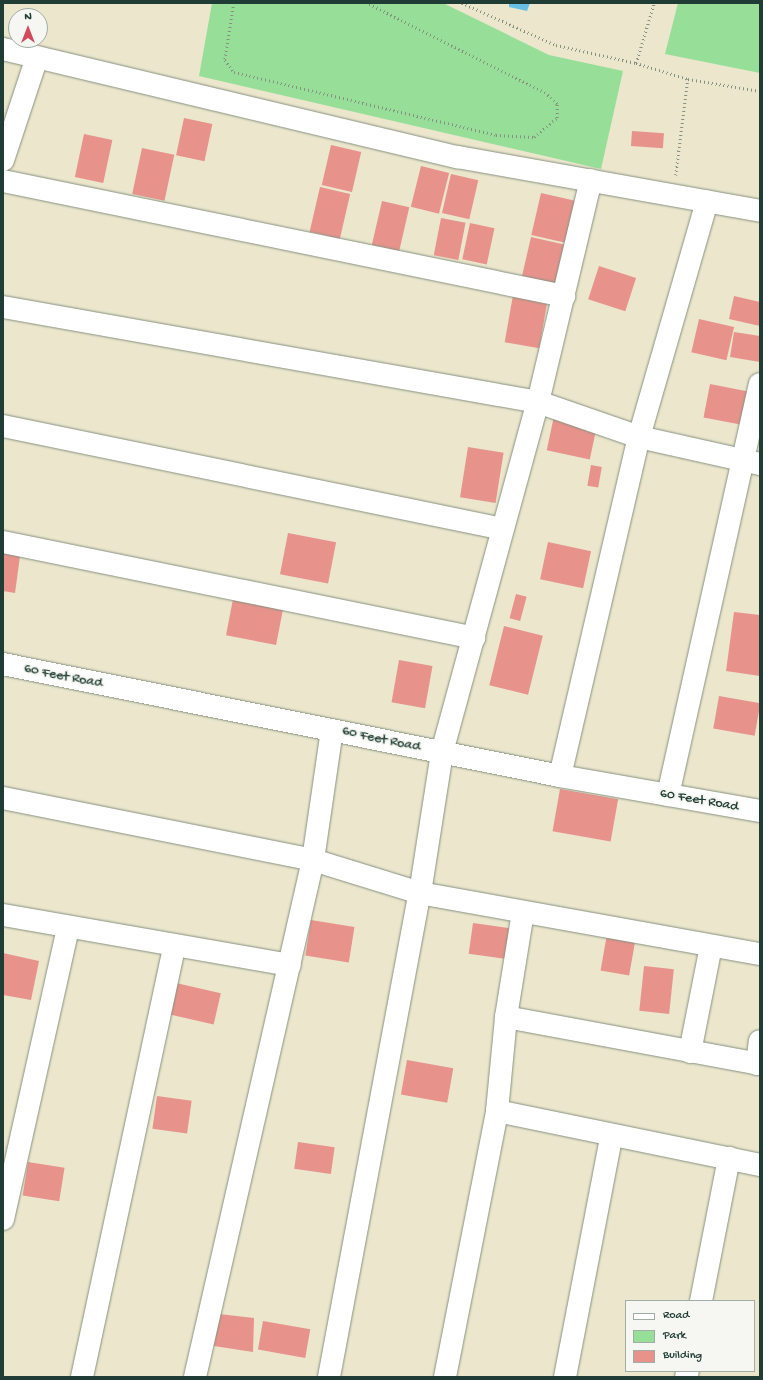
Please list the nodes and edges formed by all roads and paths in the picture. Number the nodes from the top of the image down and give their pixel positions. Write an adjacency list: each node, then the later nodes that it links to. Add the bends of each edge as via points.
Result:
1 (234, 3): 2 (path, via 225,60 234,72 496,135 534,137 557,118 557,104 545,93)
2 (366, 3)
3 (462, 3): 7 (path, via 556,45)
4 (654, 3): 7 (path)
5 (3, 49): 6 (street)
6 (37, 57): 10 (street); 11 (street, via 458,158)
7 (636, 63): 8 (path)
8 (688, 79): 9 (path); 13 (path)
9 (760, 91)
10 (3, 160)
11 (591, 180): 13 (street); 16 (street)
12 (3, 181): 16 (street)
13 (674, 197): 14 (street)
14 (707, 202): 15 (street); 21 (street)
15 (760, 211)
16 (564, 296): 19 (street)
17 (3, 307): 19 (street)
18 (760, 384): 22 (street)
19 (538, 402): 21 (street); 23 (street)
20 (3, 426): 23 (street)
21 (639, 437): 22 (street); 29 (street)
22 (750, 463): 30 (street)
23 (503, 529): 25 (street)
24 (3, 542): 25 (street)
25 (474, 638): 28 (street)
26 (3, 664): 27 (street, 60 Feet Road)
27 (332, 730): 28 (street, 60 Feet Road); 33 (street)
28 (442, 752): 29 (street, 60 Feet Road); 34 (street)
29 (560, 776): 30 (street, 60 Feet Road)
30 (668, 795): 32 (street, 60 Feet Road)
31 (3, 798): 33 (street)
32 (760, 811)
33 (313, 860): 34 (street); 41 (street)
34 (420, 893): 35 (street); 54 (street)
35 (523, 912): 38 (street); 42 (street)
36 (3, 915): 37 (street)
37 (68, 928): 39 (street); 50 (street)
38 (711, 946): 40 (street); 44 (street)
39 (174, 947): 41 (street); 52 (street)
40 (760, 954)
41 (290, 965): 53 (street)
42 (506, 1017): 44 (street); 46 (street)
43 (760, 1041): 45 (street)
44 (690, 1052): 45 (street)
45 (759, 1064)
46 (497, 1111): 47 (street); 55 (street)
47 (612, 1137): 48 (street); 56 (street)
48 (729, 1158): 49 (street); 51 (street)
49 (760, 1164)
50 (3, 1219)
51 (701, 1300)
52 (82, 1377)
53 (195, 1377)
54 (329, 1377)
55 (445, 1377)
56 (565, 1377)

